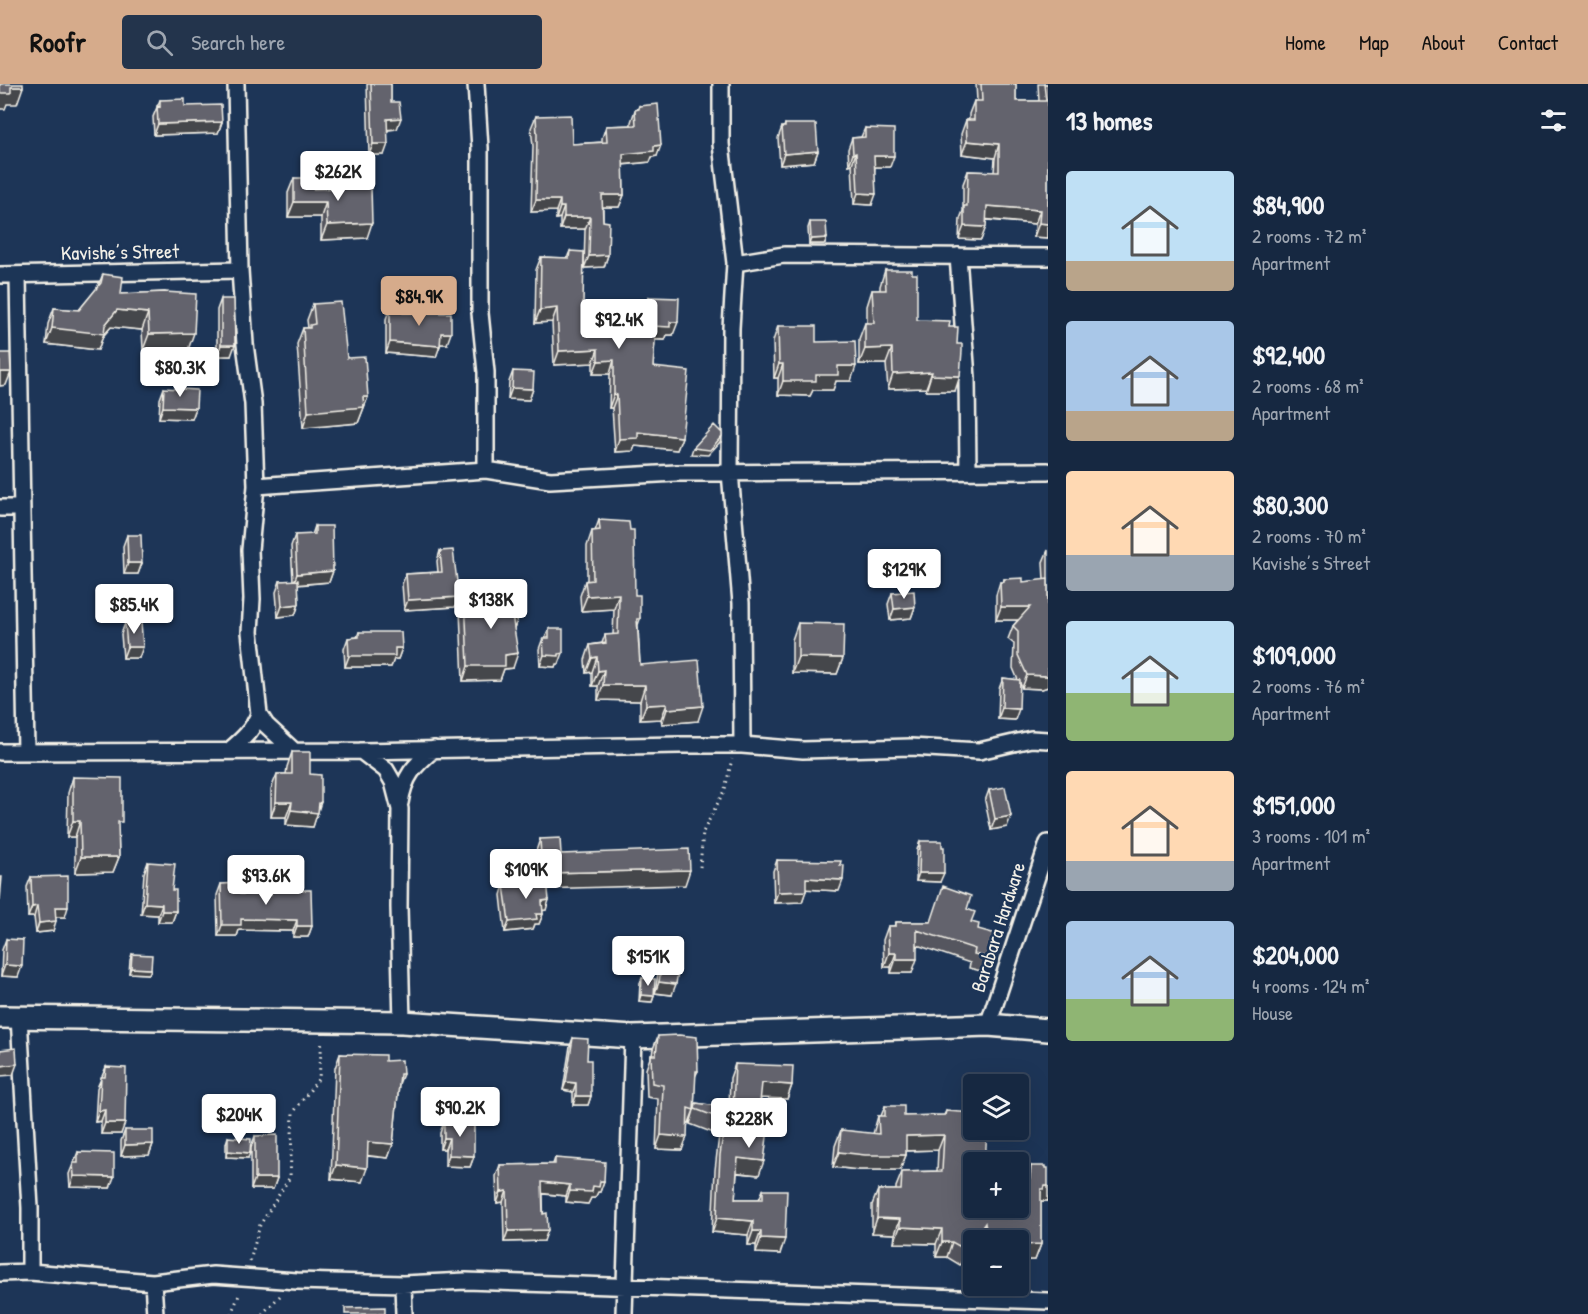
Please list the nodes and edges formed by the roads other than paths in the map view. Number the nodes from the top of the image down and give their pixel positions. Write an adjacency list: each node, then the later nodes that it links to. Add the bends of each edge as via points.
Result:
1 (236, 84): 7 (street)
2 (476, 84): 10 (street)
3 (721, 84): 6 (street, via 721,144)
4 (958, 256): 5 (street); 6 (street, via 784,255); 11 (street, via 967,378)
5 (1048, 257)
6 (735, 262): 13 (street)
7 (240, 270): 9 (street, Kavishe’s Street); 14 (street, via 253,404)
8 (0, 275): 9 (street, Kavishe’s Street)
9 (18, 276): 16 (street)
10 (486, 470): 13 (street, via 550,480); 14 (street)
11 (968, 471): 12 (street); 13 (street)
12 (1048, 471)
13 (730, 472): 19 (street, via 741,603)
14 (256, 486): 17 (street, via 250,550 250,632)
15 (0, 508): 16 (street)
16 (22, 508): 23 (street)
17 (259, 714): 21 (street, via 247,735); 22 (street)
18 (1048, 740): 19 (street, via 1031,739 979,751 911,747 803,750)
19 (738, 745): 20 (street)
20 (434, 749): 24 (street); 26 (street, via 415,766 402,787)
21 (230, 750): 22 (street); 23 (street)
22 (293, 750): 24 (street)
23 (26, 751): 25 (street)
24 (361, 751): 26 (street, via 386,770)
25 (0, 752)
26 (400, 809): 29 (street)
27 (1048, 843): 30 (street, Barabara Hardware)
28 (9, 1017): 29 (street); 33 (street, via 30,1208)
29 (402, 1022): 32 (street)
30 (988, 1025): 31 (street); 32 (street)
31 (1048, 1030)
32 (633, 1037): 37 (street)
33 (30, 1272): 34 (street); 35 (street)
34 (0, 1274)
35 (153, 1282): 36 (street, via 213,1275); 39 (street)
36 (403, 1284): 37 (street, via 466,1281); 40 (street)
37 (625, 1286): 38 (street); 41 (street)
38 (1048, 1301)
39 (155, 1314)
40 (404, 1314)
41 (624, 1314)

